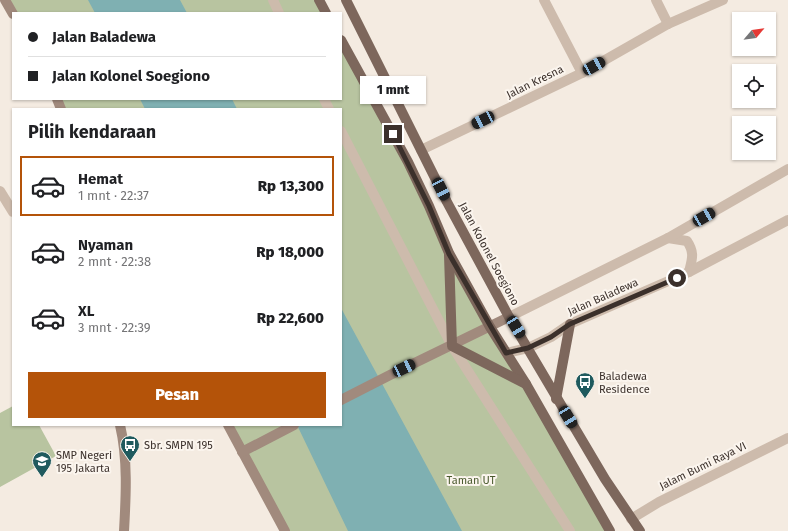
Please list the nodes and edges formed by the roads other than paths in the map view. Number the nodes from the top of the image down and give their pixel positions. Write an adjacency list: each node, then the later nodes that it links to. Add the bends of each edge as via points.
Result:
1 (5, 0): 8 (street)
2 (273, 0): 9 (street)
3 (319, 0): 10 (main road)
4 (346, 0): 15 (main road, Jalan Kolonel Soegiono)
5 (544, 0): 13 (street)
6 (656, 0): 11 (street)
7 (723, 0): 11 (street, Jalan Kresna)
8 (12, 12)
9 (279, 12)
10 (325, 12)
11 (668, 24): 13 (street, Jalan Kresna)
12 (342, 42): 21 (main road, via 408,162)
13 (582, 73): 15 (street, Jalan Kresna)
14 (342, 133): 26 (street)
15 (421, 150): 23 (main road, Jalan Kolonel Soegiono)
16 (788, 169): 20 (street, Jalan Baladewa)
17 (0, 191): 18 (street)
18 (12, 210)
19 (788, 220): 22 (street, Jalan Baladewa)
20 (668, 238): 22 (street, via 687,241 693,256); 23 (street, Jalan Baladewa)
21 (449, 254): 25 (main road); 26 (main road)
22 (689, 272): 24 (street, Jalan Baladewa)
23 (510, 317): 25 (street, Jalan Baladewa); 27 (main road, Jalan Kolonel Soegiono)
24 (570, 324): 27 (street, Jalan Baladewa); 30 (main road)
25 (490, 327): 26 (street, Jalan Baladewa); 28 (main road)
26 (448, 347): 29 (main road); 31 (street, Jalan Baladewa); 40 (street)
27 (528, 348): 28 (street, Jalan Baladewa); 30 (main road, Jalan Kolonel Soegiono)
28 (506, 353): 29 (main road)
29 (526, 384): 41 (main road)
30 (556, 398): 37 (main road, Jalan Kolonel Soegiono)
31 (342, 399)
32 (120, 426): 38 (street, via 124,442)
33 (229, 426): 36 (street)
34 (292, 426): 36 (street)
35 (788, 438): 37 (street, Jalam Bumi Raya VI)
36 (246, 450): 39 (street)
37 (630, 519): 42 (main road, Jalan Kolonel Soegiono)
38 (124, 531)
39 (285, 531)
40 (570, 531)
41 (610, 531)
42 (640, 531)

